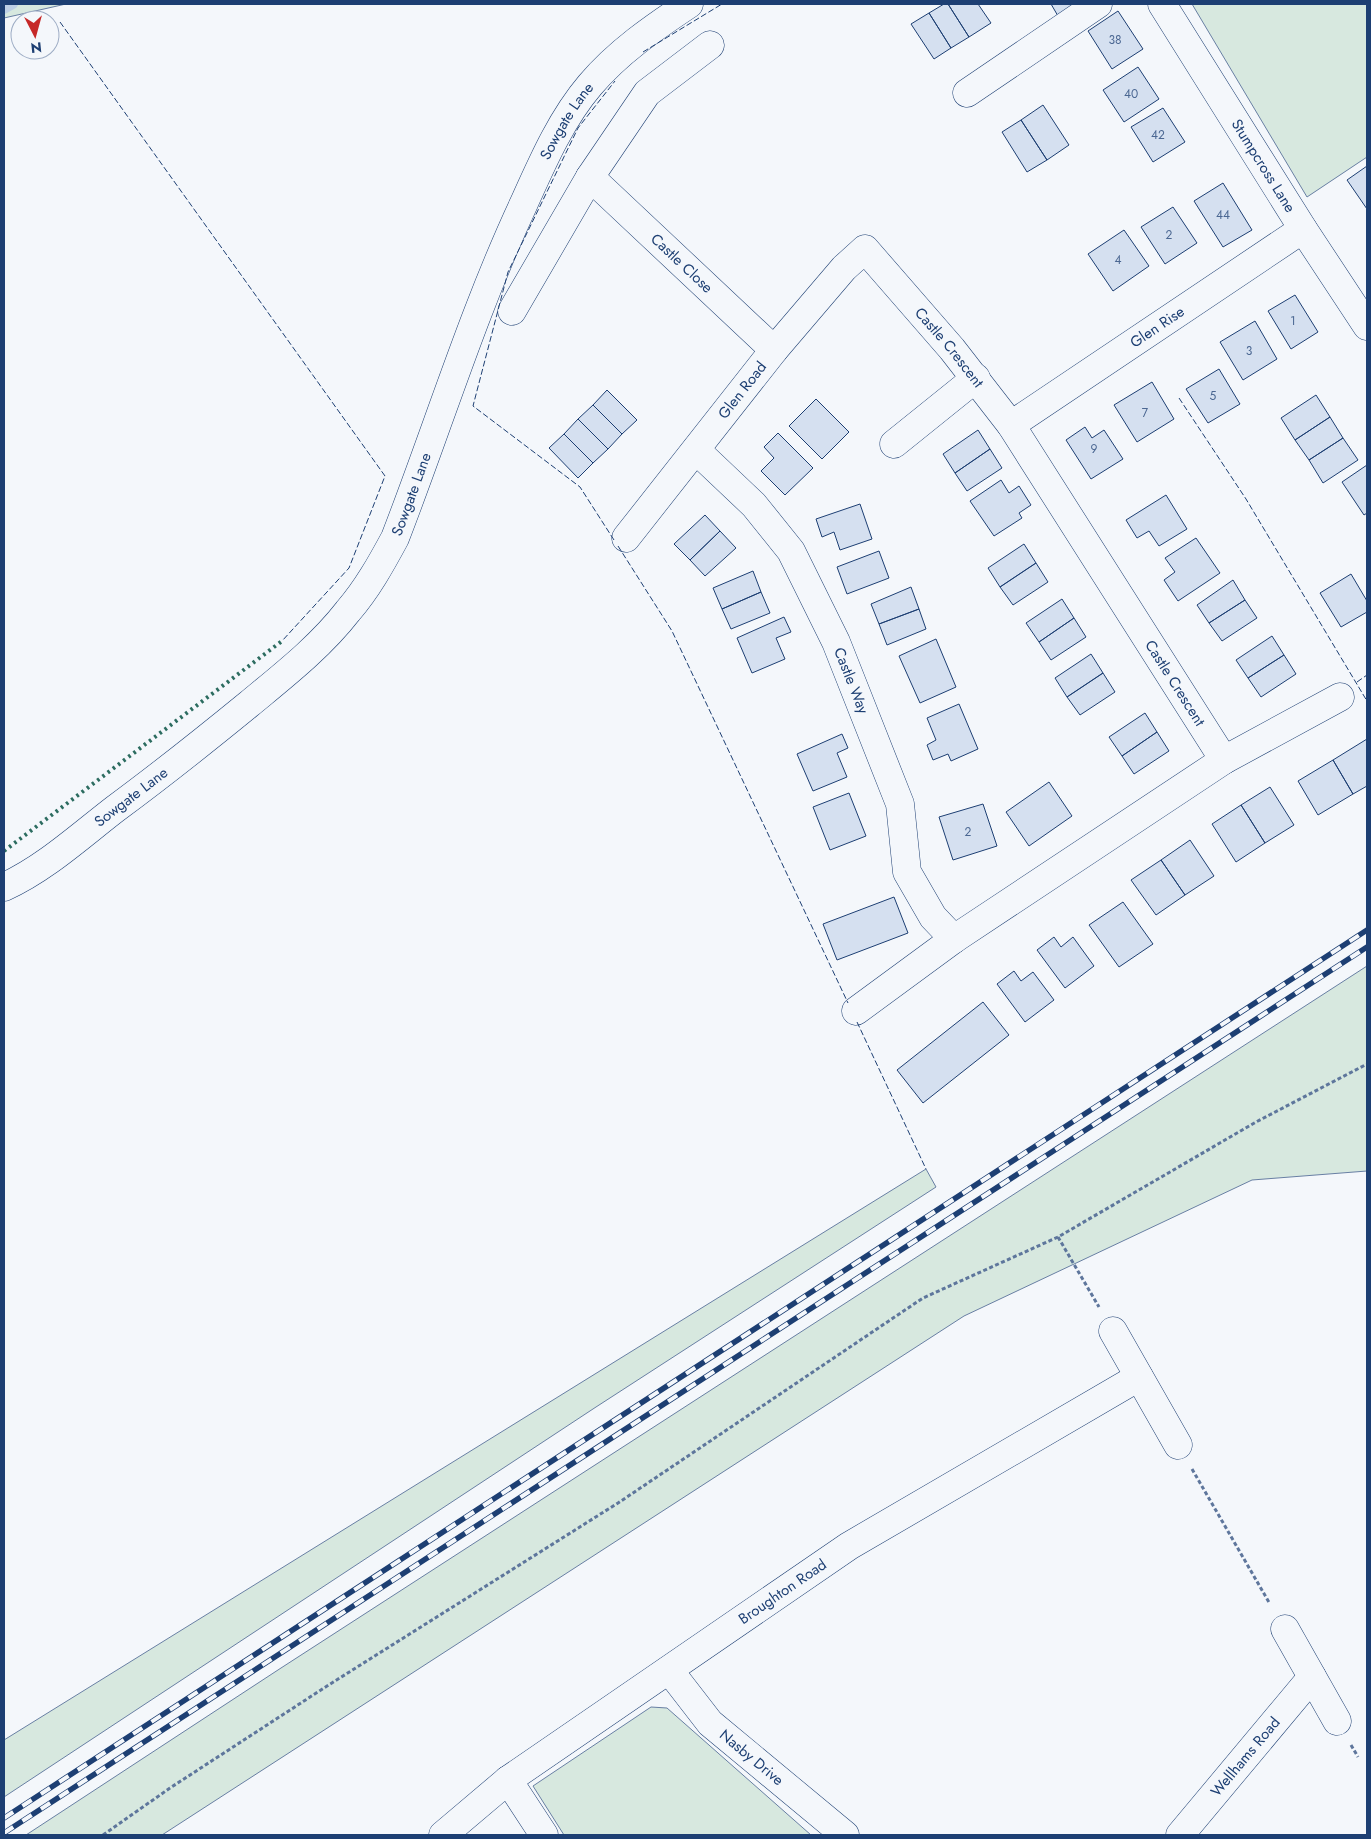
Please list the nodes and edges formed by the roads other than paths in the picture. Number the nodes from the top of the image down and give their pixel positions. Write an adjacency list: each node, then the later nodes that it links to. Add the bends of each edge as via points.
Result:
1 (689, 4): 19 (street, Sowgate Lane, via 616,57 589,86 550,146 495,266 395,538 348,612 290,670 180,762 51,857)
2 (1098, 4): 5 (street)
3 (1162, 4): 7 (street, Stumpcross Lane)
4 (710, 45): 6 (street, via 647,93)
5 (967, 93)
6 (590, 178): 9 (street); 11 (street, Castle Close)
7 (1303, 230): 10 (street, Stumpcross Lane); 13 (street, Glen Rise)
8 (865, 249): 11 (street, Glen Road, via 844,268); 12 (street, Castle Crescent)
9 (512, 311)
10 (1366, 321)
11 (774, 350): 15 (street, Glen Road)
12 (976, 378): 13 (street, Castle Crescent); 14 (street)
13 (1011, 425): 18 (street, Castle Crescent)
14 (894, 444)
15 (696, 450): 16 (street, Glen Road); 20 (street, Castle Way, via 754,505 792,551 836,642 900,804 907,872 933,917)
16 (626, 538)
17 (1340, 696): 18 (street)
18 (1224, 760): 20 (street)
19 (4, 887)
20 (954, 939): 21 (street)
21 (856, 1011)
22 (1113, 1331): 23 (street)
23 (1139, 1377): 24 (street); 26 (street, Broughton Road, via 848,1546)
24 (1178, 1445)
25 (1285, 1629): 27 (street)
26 (669, 1670): 29 (street, Broughton Road); 32 (street, Nasby Drive, via 710,1723)
27 (1312, 1676): 28 (street); 33 (street, Wellhams Road)
28 (1337, 1721)
29 (508, 1780): 30 (street, Broughton Road); 31 (street)
30 (443, 1835)
31 (544, 1835)
32 (845, 1835)
33 (1180, 1835)

